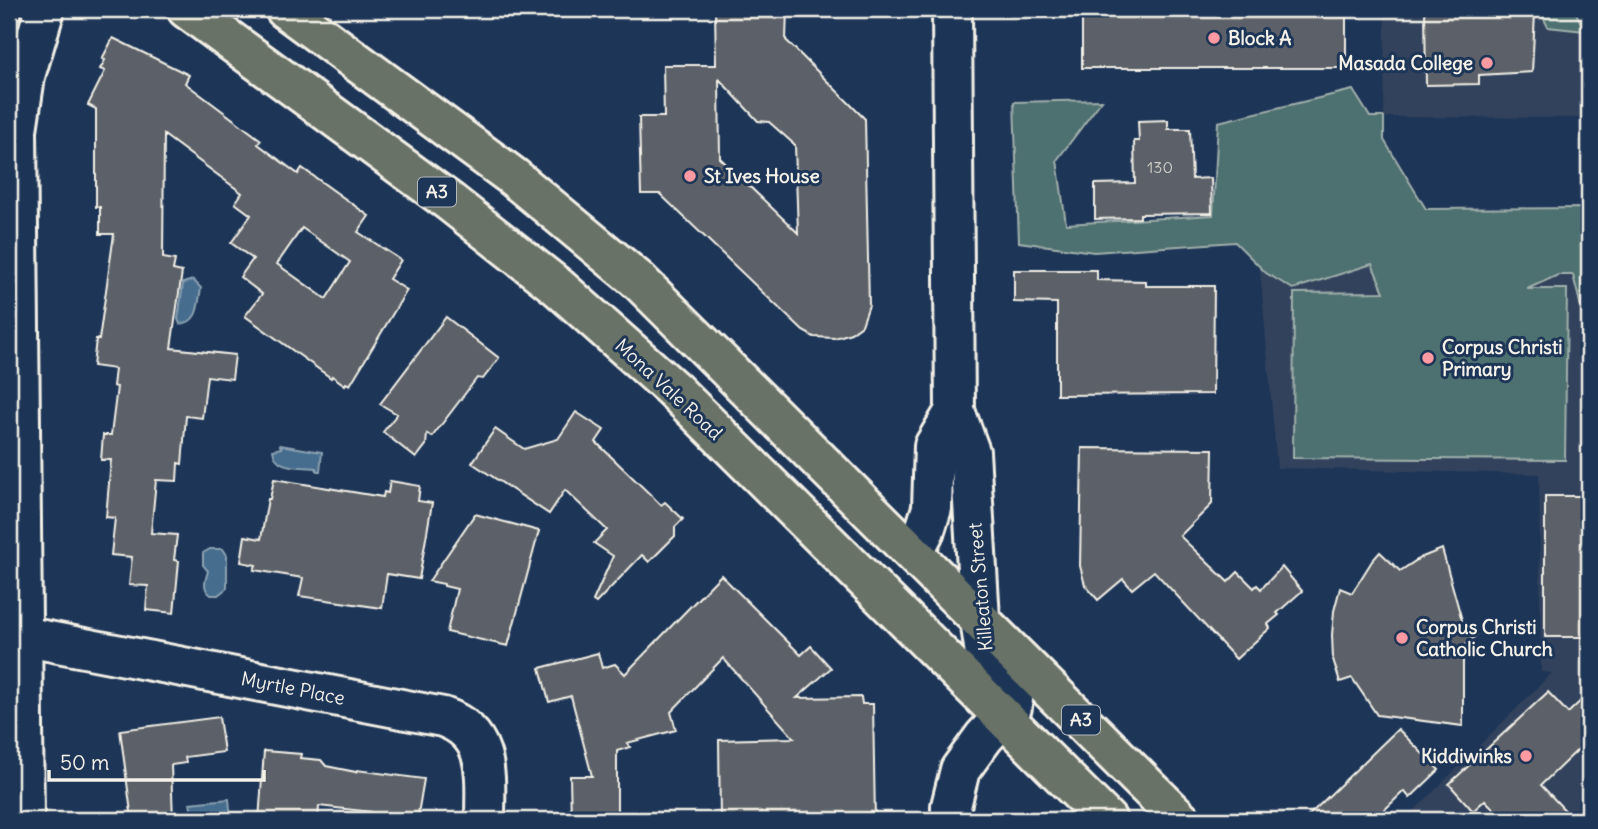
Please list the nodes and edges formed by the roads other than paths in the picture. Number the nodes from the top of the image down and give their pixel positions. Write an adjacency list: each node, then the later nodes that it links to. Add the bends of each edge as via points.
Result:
1 (46, 9): 8 (street, via 24,76 17,130)
2 (187, 9): 9 (highway, Mona Vale Road / A3, via 558,287 675,391)
3 (285, 9): 6 (highway, A3, via 512,176 639,281)
4 (952, 9): 5 (street, Killeaton Street)
5 (955, 411): 6 (street, via 934,446 932,508); 7 (street, Killeaton Street, via 970,452)
6 (913, 552): 7 (highway, A3)
7 (980, 619): 9 (street, Killeaton Street, via 986,661 1013,698); 14 (highway, A3)
8 (23, 636): 10 (street); 11 (street, Myrtle Place, via 461,723 475,740 485,766)
9 (1004, 718): 12 (street, via 960,769); 13 (highway, Mona Vale Road / A3)
10 (24, 820)
11 (485, 820)
12 (951, 820)
13 (1107, 820)
14 (1181, 820)

